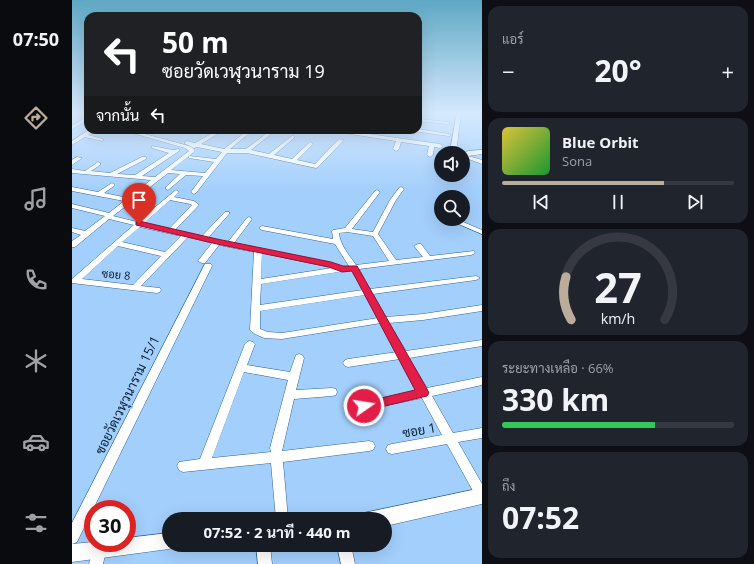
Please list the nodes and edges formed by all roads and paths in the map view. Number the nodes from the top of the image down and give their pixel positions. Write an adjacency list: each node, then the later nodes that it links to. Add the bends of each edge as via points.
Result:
1 (95, 138): 9 (street)
2 (153, 138): 33 (street, via 191,149 190,154)
3 (207, 138): 15 (street)
4 (241, 138): 20 (street)
5 (263, 138): 21 (street)
6 (290, 138): 24 (street)
7 (362, 138): 12 (street)
8 (455, 138): 17 (street)
9 (101, 140)
10 (174, 140): 15 (street)
11 (341, 140): 28 (street, via 316,166)
12 (399, 140): 14 (street); 19 (street)
13 (310, 144): 28 (street)
14 (432, 145): 16 (street); 23 (street)
15 (194, 146): 20 (street)
16 (440, 146)
17 (454, 146)
18 (154, 147): 29 (street, via 175,151)
19 (396, 149)
20 (225, 151): 21 (street); 27 (street)
21 (247, 151): 24 (street)
22 (482, 152): 30 (street, via 468,153 464,156)
23 (430, 155)
24 (270, 156): 28 (street)
25 (191, 157): 27 (street)
26 (79, 158): 31 (street)
27 (217, 161): 37 (street)
28 (293, 161)
29 (158, 162): 38 (street, via 141,158); 39 (street)
30 (482, 162)
31 (72, 163)
32 (98, 164): 35 (street)
33 (168, 170): 36 (street); 40 (street)
34 (74, 173): 35 (street)
35 (85, 173): 38 (street)
36 (185, 173): 37 (street); 42 (street)
37 (208, 175): 46 (street)
38 (109, 176): 39 (street)
39 (133, 177): 40 (street)
40 (154, 181): 50 (street)
41 (112, 185): 48 (street)
42 (168, 188)
43 (73, 189): 48 (street)
44 (401, 189): 63 (street)
45 (176, 192): 49 (street)
46 (194, 192)
47 (377, 192): 59 (street)
48 (99, 194): 50 (street)
49 (169, 198): 55 (street); 60 (street, via 196,205)
50 (129, 200): 53 (street)
51 (72, 206): 53 (street)
52 (227, 213): 65 (street)
53 (109, 216): 55 (street); 62 (street)
54 (249, 219): 70 (street)
55 (139, 224): 60 (street); 68 (street)
56 (467, 226): 61 (street)
57 (262, 228): 67 (street)
58 (72, 230): 62 (street)
59 (342, 230): 63 (street); 67 (street, via 334,233)
60 (171, 231): 64 (street)
61 (482, 232)
62 (86, 234): 69 (street)
63 (375, 234): 76 (street)
64 (186, 235): 65 (street); 74 (street)
65 (203, 239): 66 (street)
66 (217, 242): 70 (street); 110 (street, ซอยวัดเวฬุวนาราม 15/1)
67 (338, 242): 77 (street)
68 (117, 243): 74 (street); 80 (street)
69 (72, 244)
70 (230, 244): 72 (street)
71 (418, 246): 75 (street)
72 (258, 250): 78 (street); 81 (street)
73 (470, 253): 75 (street)
74 (167, 255): 82 (street)
75 (428, 258): 76 (street)
76 (394, 262): 77 (street)
77 (354, 268): 78 (street); 84 (street)
78 (342, 269): 81 (street)
79 (476, 278): 84 (street)
80 (73, 281): 82 (street, ซอย 8)
81 (256, 282): 86 (street)
82 (136, 286): 83 (street, ซอย 8)
83 (157, 290)
84 (367, 292): 86 (street); 87 (street)
85 (482, 308): 87 (street)
86 (255, 309): 87 (street, via 256,330 269,336)
87 (383, 320): 90 (street)
88 (482, 343): 90 (street)
89 (250, 344): 93 (street)
90 (401, 355): 92 (street); 97 (street)
91 (299, 358): 94 (street)
92 (348, 363)
93 (240, 368): 94 (street); 105 (street)
94 (294, 376): 98 (street)
95 (482, 381): 97 (street)
96 (332, 392): 98 (street)
97 (423, 393): 99 (street); 101 (street)
98 (289, 395): 104 (street)
99 (364, 406)
100 (482, 432): 101 (street, ซอย 1)
101 (451, 438): 103 (street, ซอย 1); 107 (street)
102 (369, 446): 104 (street)
103 (392, 449)
104 (276, 457): 105 (street); 108 (street)
105 (204, 464): 106 (street)
106 (183, 466)
107 (482, 496): 109 (street)
108 (281, 512)
109 (392, 517)
110 (72, 537)
111 (162, 543): 115 (street)
112 (263, 552): 116 (street)
113 (345, 552): 117 (street)
114 (72, 553): 115 (street)
115 (97, 557)
116 (264, 564)
117 (348, 564)

